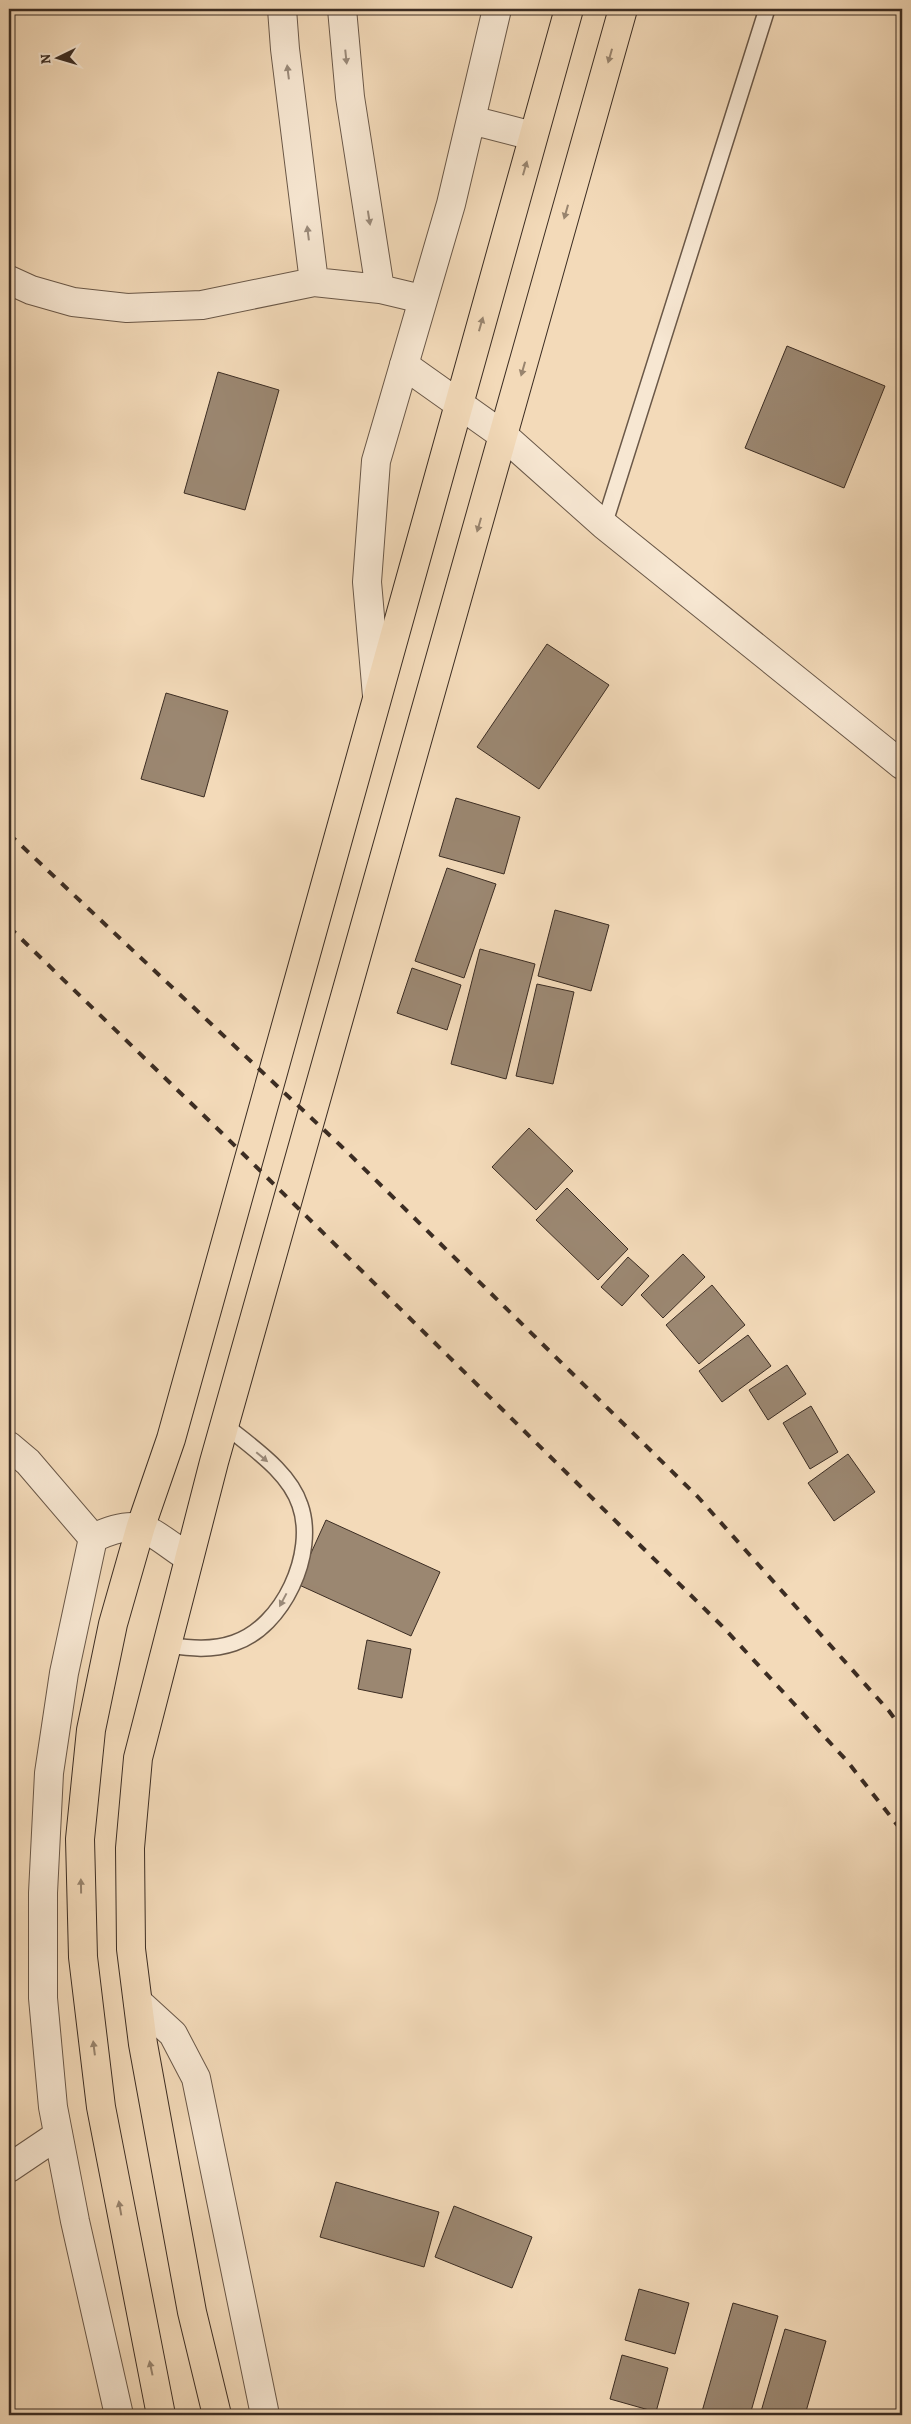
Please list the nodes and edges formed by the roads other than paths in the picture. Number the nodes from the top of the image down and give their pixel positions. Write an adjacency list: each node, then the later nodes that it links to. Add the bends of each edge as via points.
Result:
1 (282, 9): 10 (street, one-way to 1)
2 (342, 9): 11 (street, one-way to 11, via 350,97)
3 (497, 9): 7 (street)
4 (569, 9): 8 (highway)
5 (623, 9): 15 (highway, one-way to 15)
6 (767, 9): 16 (lane)
7 (471, 120): 8 (street); 12 (street, via 451,204)
8 (533, 136): 14 (highway, one-way to 8)
9 (9, 280): 10 (street, via 73,302 127,308 202,304)
10 (314, 282): 11 (street)
11 (380, 289): 12 (street)
12 (422, 299): 13 (street)
13 (404, 364): 14 (street); 17 (street, via 376,470 367,582)
14 (459, 405): 15 (street); 17 (highway)
15 (504, 436): 16 (street); 19 (highway, one-way to 19)
16 (604, 524): 18 (street)
17 (377, 697): 21 (highway, via 172,1439)
18 (902, 765)
19 (225, 1425): 23 (highway); 24 (lane, one-way to 24, via 273,1466 300,1504 306,1531 304,1557 275,1614 236,1643 196,1649)
20 (9, 1446): 22 (street, via 28,1462)
21 (141, 1526): 22 (street, via 116,1528); 23 (street); 29 (highway, one-way to 21, via 101,2107 83,1957 80,1839 91,1730 113,1624)
22 (93, 1538): 26 (street, via 64,1672 49,1773 43,1893 43,1998 52,2107)
23 (189, 1558): 24 (highway)
24 (166, 1645): 25 (highway, via 138,1758 130,1848 132,1950)
25 (138, 2002): 30 (highway, via 192,2312); 31 (street, via 173,2034 196,2078)
26 (58, 2135): 27 (street); 28 (street)
27 (9, 2168)
28 (118, 2415)
29 (161, 2415)
30 (218, 2415)
31 (265, 2415)

